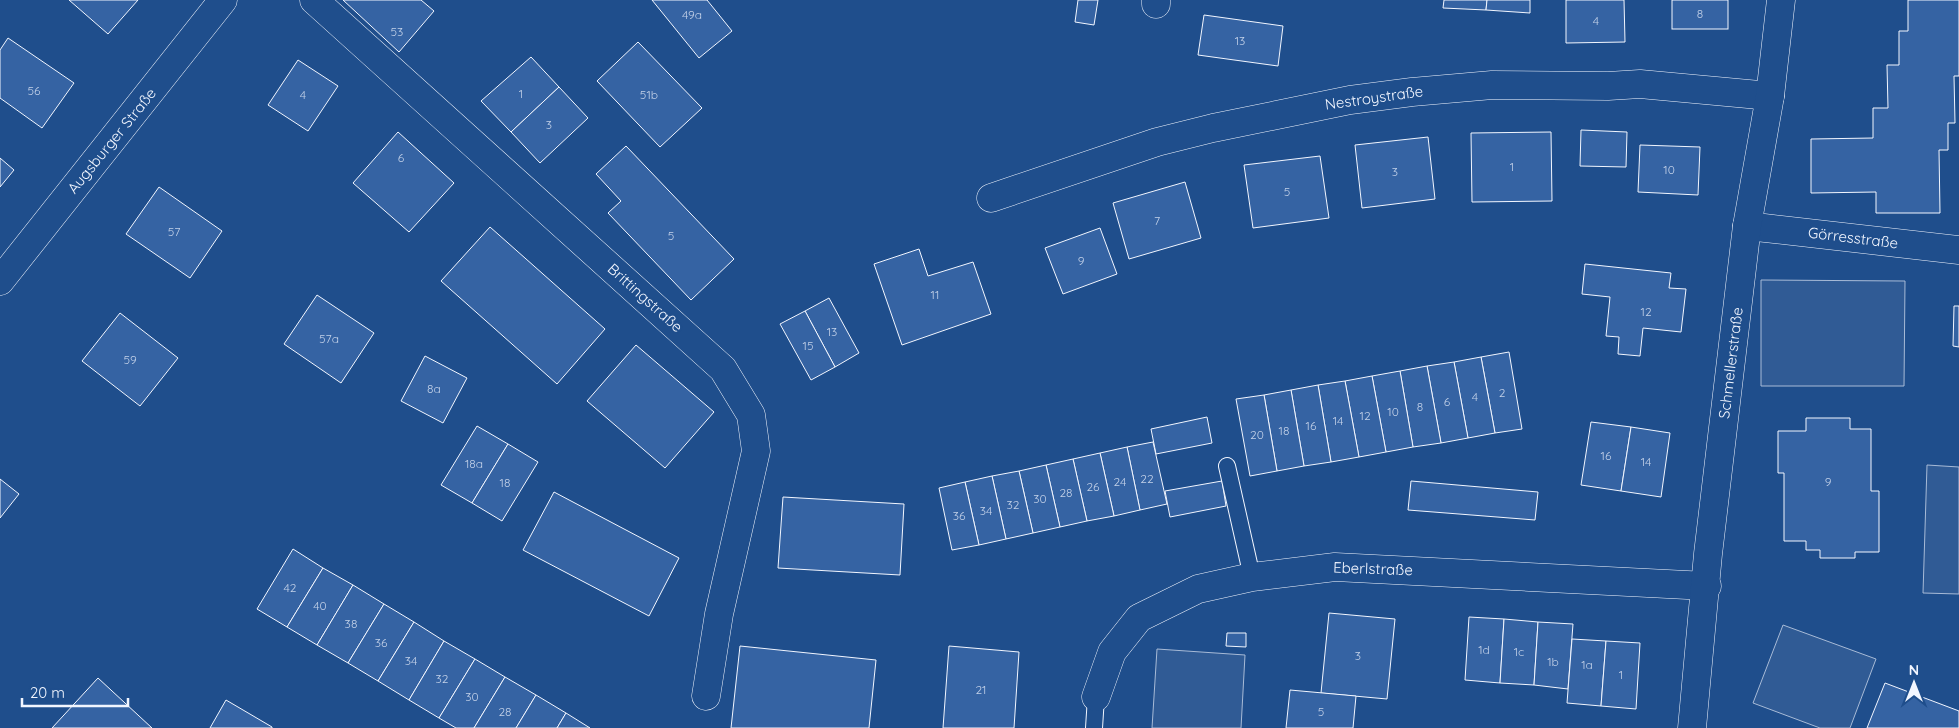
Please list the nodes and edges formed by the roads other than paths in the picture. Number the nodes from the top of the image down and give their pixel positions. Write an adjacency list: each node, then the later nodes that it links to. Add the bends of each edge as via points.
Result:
1 (223, 0): 8 (street, Augsburger Straße)
2 (314, 0): 12 (street, Brittingstraße, via 724,369 751,416 756,451 719,614)
3 (1781, 0): 4 (street, Schmellerstraße)
4 (1770, 96): 5 (street, Nestroystraße, via 1640,84 1492,85 1350,100 1157,142); 6 (street, Schmellerstraße)
5 (991, 198)
6 (1747, 226): 7 (street, Görresstraße); 11 (street, Schmellerstraße, via 1710,536)
7 (1959, 250)
8 (0, 280)
9 (1227, 466): 10 (lane)
10 (1252, 577): 11 (street, Eberlstraße, via 1335,567); 13 (street, Eberlstraße, via 1198,589 1139,618 1112,652)
11 (1707, 586): 15 (street, Schmellerstraße)
12 (706, 696)
13 (1096, 697): 14 (lane)
14 (1094, 728)
15 (1692, 728)

